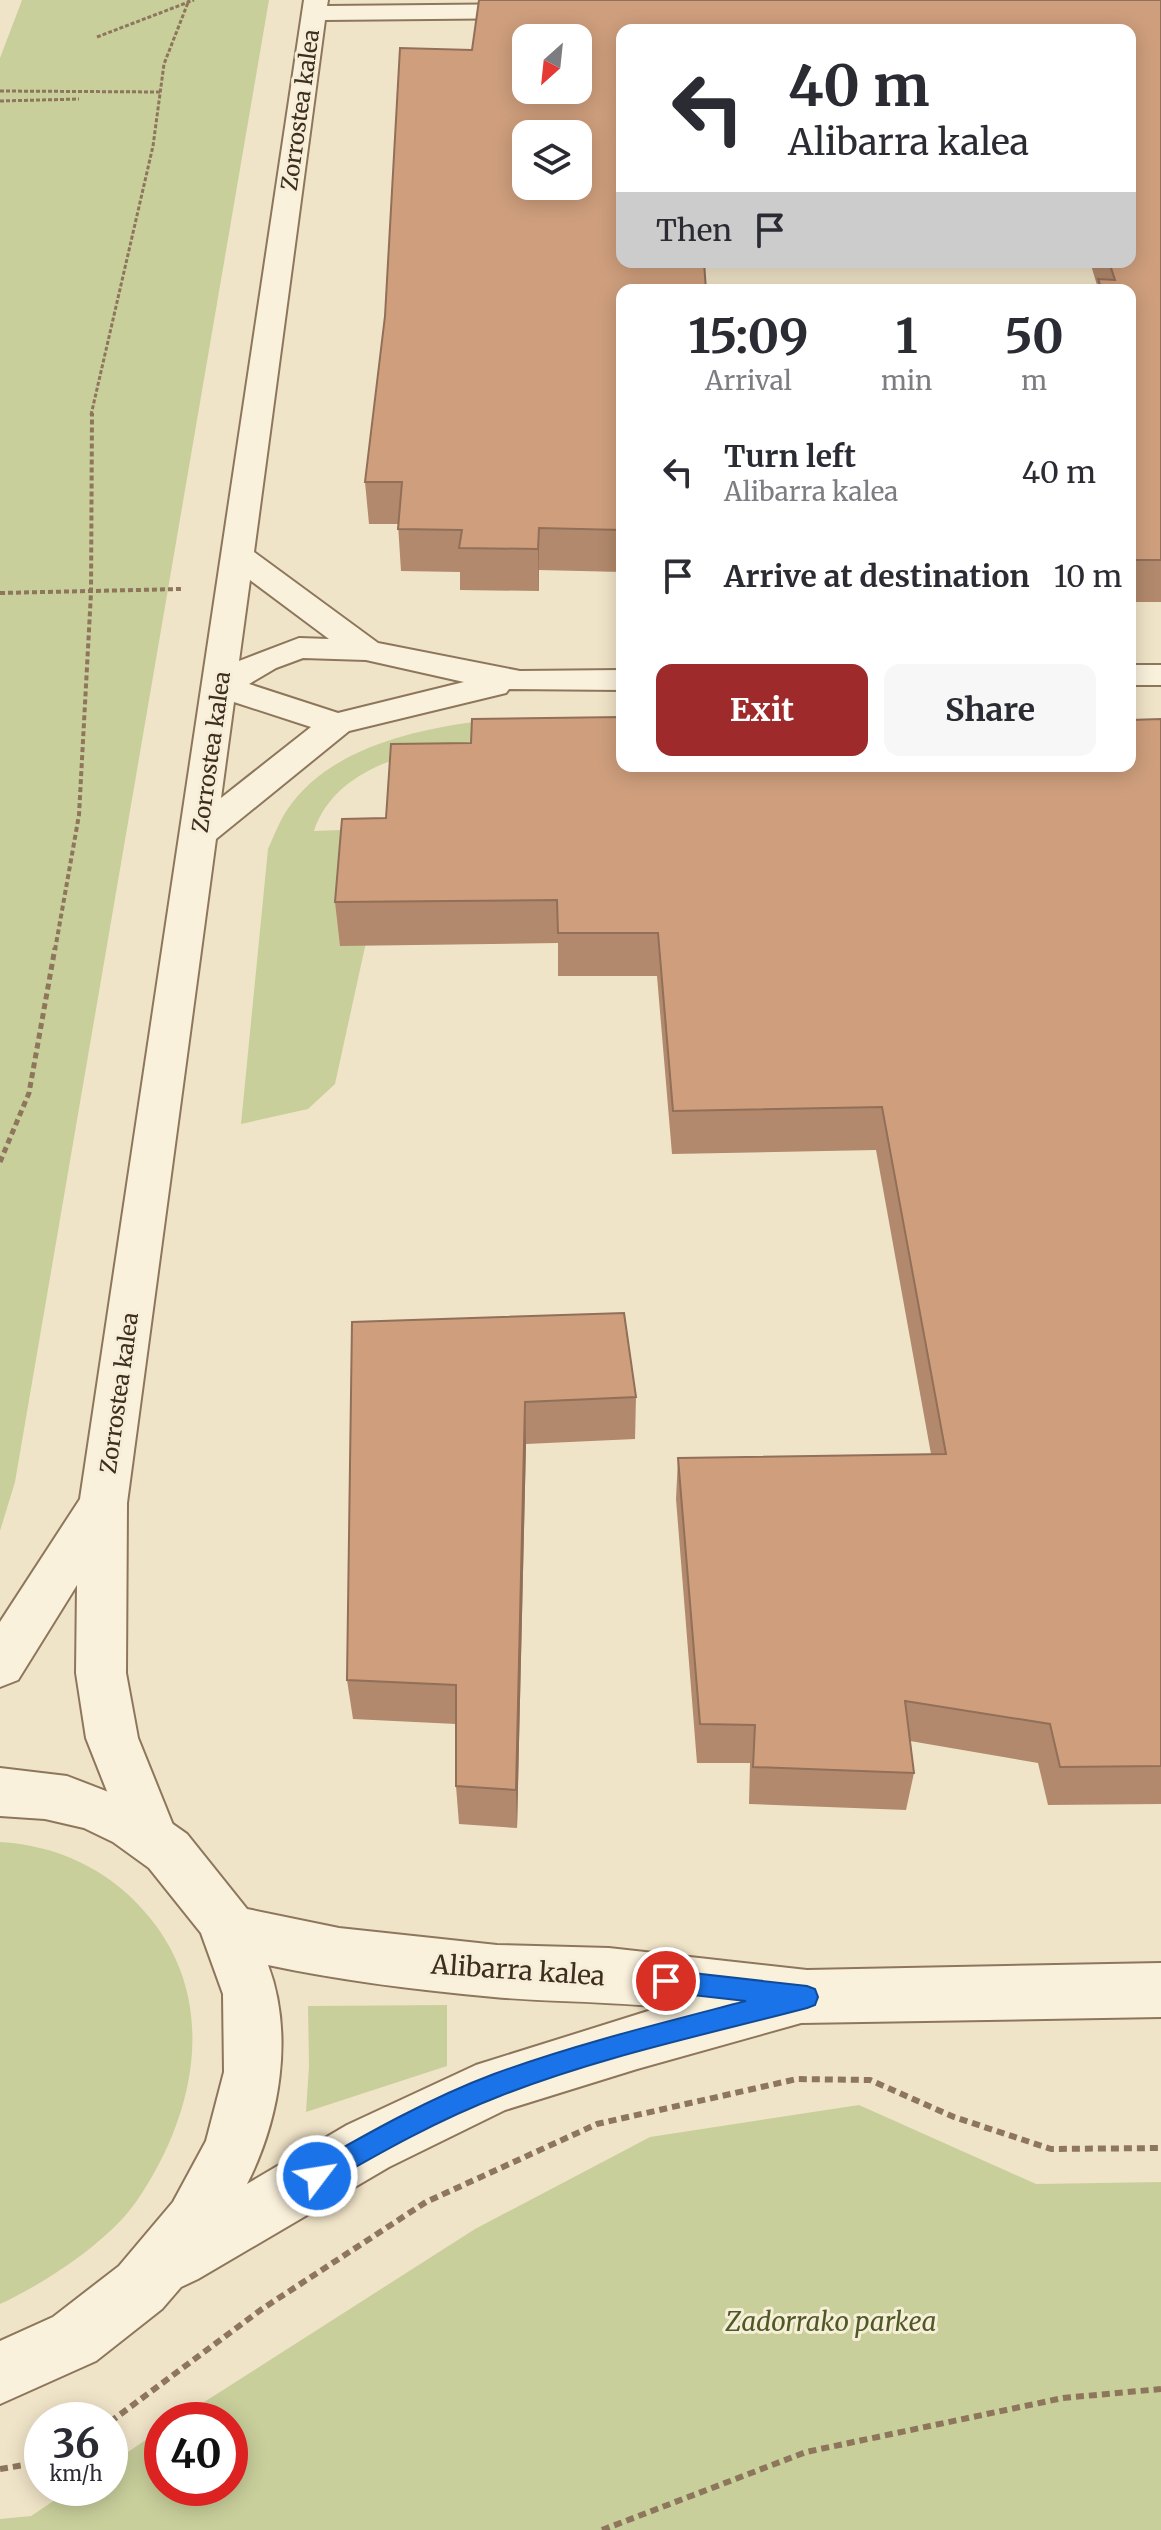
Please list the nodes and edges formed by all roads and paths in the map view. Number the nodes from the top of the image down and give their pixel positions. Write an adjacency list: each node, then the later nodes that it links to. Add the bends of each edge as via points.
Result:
1 (190, 1): 4 (path); 6 (path, via 164,64)
2 (315, 6): 3 (street); 9 (street, Zorrostea kalea)
3 (564, 10)
4 (97, 37)
5 (0, 91): 6 (path)
6 (160, 92): 12 (path, via 134,237 91,417)
7 (79, 99): 8 (path)
8 (0, 101)
9 (237, 555): 13 (street); 18 (street, Zorrostea kalea)
10 (181, 589): 12 (path)
11 (0, 593): 12 (path)
12 (91, 593): 21 (path, via 79,815 29,1093)
13 (366, 650): 17 (street); 18 (street, via 299,648)
14 (1136, 675): 15 (street)
15 (1161, 675)
16 (616, 680): 17 (street)
17 (520, 681): 19 (street)
18 (220, 686): 19 (street); 20 (street, Zorrostea kalea)
19 (337, 724): 20 (street)
20 (201, 832): 22 (street, Zorrostea kalea)
21 (0, 1162)
22 (103, 1503): 23 (street, Zorrostea kalea); 25 (street, Zorrostea kalea, via 101,1673 112,1738)
23 (0, 1665)
24 (0, 1792): 25 (street, via 90,1806)
25 (150, 1835): 26 (street, via 197,1877)
26 (232, 1932): 28 (street, Alibarra kalea, via 355,1956 497,1971 609,1975); 30 (street, via 251,1993 255,2060 241,2130 211,2201)
27 (1161, 1990): 28 (street, Alibarra kalea)
28 (807, 1997): 30 (street, Alibarra kalea, via 496,2085 368,2146)
29 (1161, 2148): 33 (path, via 1051,2149 954,2117 870,2080 797,2079 597,2124 426,2202 262,2309)
30 (165, 2265): 31 (street, via 101,2323 27,2365)
31 (0, 2373)
32 (1161, 2389): 36 (path, via 1063,2398 806,2452)
33 (128, 2409)
34 (24, 2465): 35 (path)
35 (0, 2469)
36 (602, 2530)

